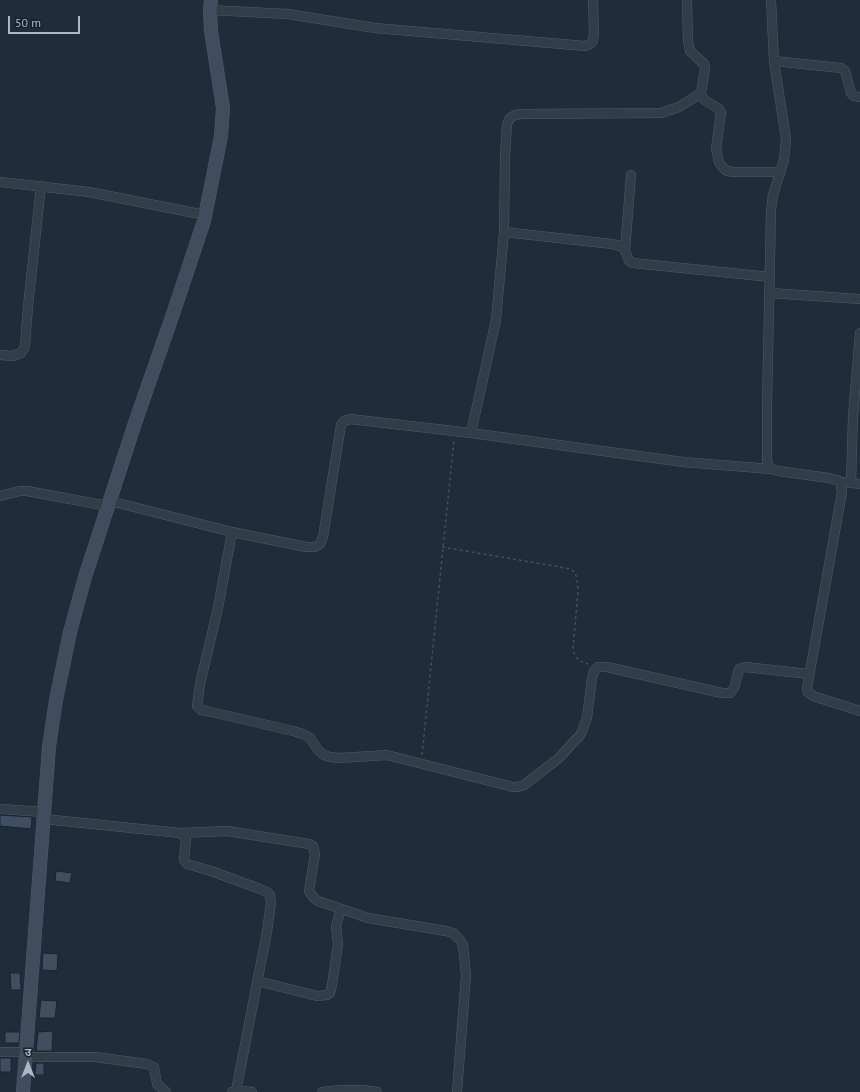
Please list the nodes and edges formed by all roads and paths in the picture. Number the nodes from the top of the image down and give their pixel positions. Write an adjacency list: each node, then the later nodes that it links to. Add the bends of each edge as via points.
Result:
1 (593, 0): 4 (street, via 594,33 590,44 585,46 375,28)
2 (687, 0): 6 (street, via 690,51 705,68)
3 (771, 0): 5 (street)
4 (211, 5): 12 (street, via 211,31 222,96 222,121)
5 (774, 61): 7 (street, via 841,68 846,71 851,93); 8 (street, via 786,139)
6 (701, 93): 8 (street, via 706,101 715,105 721,112 716,149 723,168 734,172); 13 (street, via 679,107 661,113 522,114 510,118 507,124 505,157)
7 (860, 97)
8 (781, 172): 15 (street, via 772,202)
9 (631, 175): 14 (street)
10 (0, 182): 11 (street)
11 (41, 186): 12 (street, via 89,192); 19 (street, via 25,346 21,353 13,356)
12 (205, 215): 26 (street)
13 (504, 232): 14 (street, via 612,244 621,246); 21 (street, via 496,320)
14 (624, 250): 15 (street, via 629,261 633,263)
15 (770, 278): 16 (street)
16 (770, 293): 17 (street); 22 (street, via 766,448)
17 (860, 299)
18 (860, 333): 24 (street, via 853,416)
19 (0, 355)
20 (455, 431): 21 (street); 27 (street, via 350,419 344,421 341,426 326,525 320,544 306,547); 28 (path)
21 (471, 433): 22 (street, via 683,462)
22 (771, 469): 23 (street)
23 (840, 481): 24 (street); 30 (street, via 842,492)
24 (855, 483)
25 (0, 496): 26 (street, via 27,491)
26 (109, 503): 27 (street); 34 (street, via 73,619 66,652 51,731)
27 (232, 532): 32 (street, via 197,706 207,712 303,734 310,738 318,750 330,757 386,755)
28 (442, 547): 29 (path, via 555,566 575,572 578,591 572,650 580,661); 32 (path)
29 (598, 667): 30 (street, via 722,694 730,693 739,669 745,667); 32 (street, via 592,678 587,718 581,734 559,758 524,785 513,788)
30 (808, 674): 31 (street, via 807,688 813,696)
31 (860, 711)
32 (421, 763)
33 (0, 809): 34 (street)
34 (44, 815): 35 (street); 39 (street)
35 (180, 833): 36 (street, via 240,832 309,844 313,846 315,854 311,894 318,901); 37 (street, via 186,840 184,860 187,864 260,889 270,896 268,928)
36 (342, 909): 37 (street, via 336,926 338,944 332,986 327,995 317,996); 46 (street, via 368,918 454,933 460,940 466,975)
37 (257, 981): 42 (street)
38 (0, 1052): 39 (street)
39 (25, 1054): 40 (street); 41 (street, via 95,1057 147,1064 154,1067 157,1084)
40 (23, 1092)
41 (166, 1092)
42 (234, 1092): 43 (street)
43 (252, 1092)
44 (322, 1092): 45 (street)
45 (377, 1092)
46 (457, 1092)

